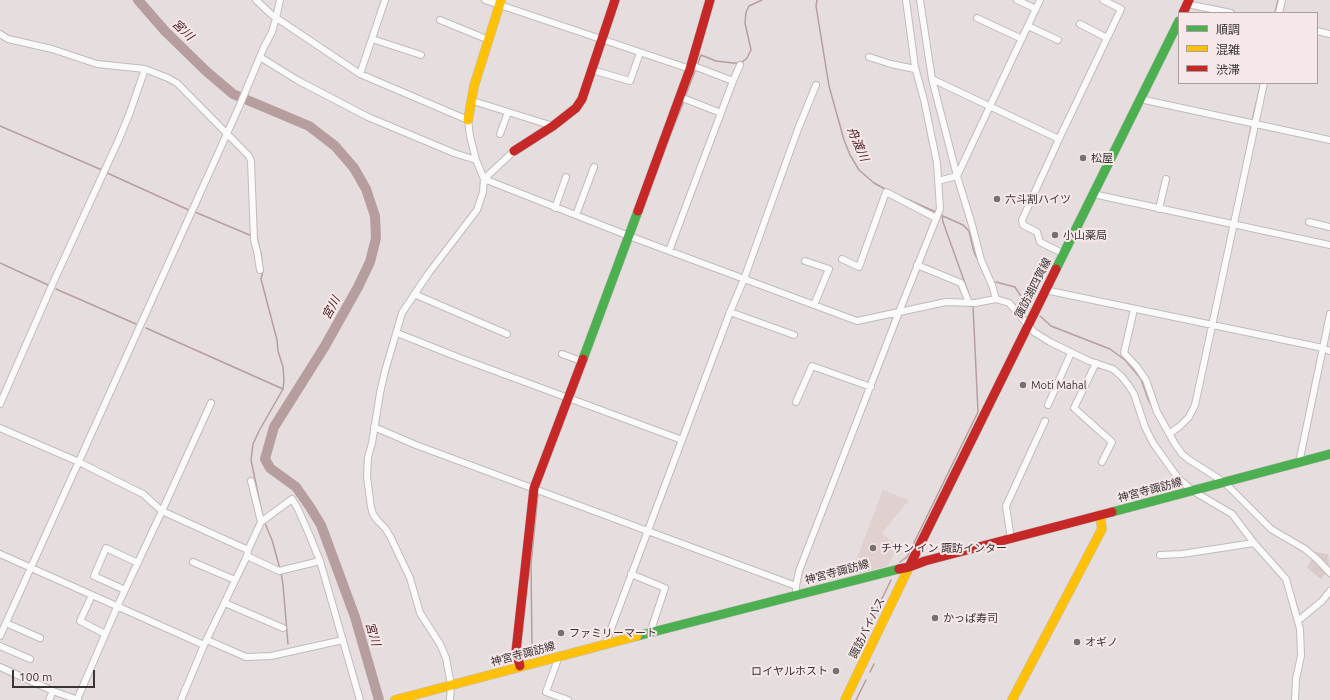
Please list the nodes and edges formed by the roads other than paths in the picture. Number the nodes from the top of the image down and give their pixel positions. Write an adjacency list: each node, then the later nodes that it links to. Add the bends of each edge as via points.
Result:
1 (256, 0): 19 (street)
2 (280, 0): 19 (street)
3 (385, 0): 29 (street)
4 (485, 0): 13 (street)
5 (615, 0): 32 (main road)
6 (710, 0): 39 (main road)
7 (906, 0): 41 (street)
8 (920, 0): 44 (street)
9 (1017, 0): 15 (street)
10 (1040, 0): 15 (street)
11 (1103, 0): 28 (street, via 1121,9)
12 (1282, 0): 18 (street)
13 (501, 2): 31 (main road); 32 (street)
14 (1188, 2): 16 (main road); 17 (street)
15 (1036, 9): 24 (street)
16 (1183, 12)
17 (1227, 12)
18 (1279, 12)
19 (276, 18): 36 (street); 43 (street)
20 (977, 18): 30 (street)
21 (440, 20): 31 (street)
22 (1178, 23): 49 (main road, 諏訪湖四賀線)
23 (1080, 24): 28 (street)
24 (1028, 26): 30 (street); 33 (street)
25 (1318, 31): 27 (street)
26 (0, 34): 40 (street, via 97,64)
27 (1330, 34)
28 (1107, 38): 59 (street)
29 (372, 39): 35 (street); 43 (street)
30 (1022, 39): 51 (street)
31 (489, 40): 50 (main road, via 474,86)
32 (602, 40): 34 (street); 42 (main road)
33 (1058, 40)
34 (640, 53): 39 (street); 42 (street, via 630,81)
35 (421, 55)
36 (260, 57): 57 (street); 62 (street, via 297,80 368,117)
37 (869, 57): 41 (street)
38 (740, 65): 45 (street)
39 (691, 67): 45 (street); 48 (main road)
40 (145, 69): 57 (street, via 177,83); 110 (street, via 119,139)
41 (915, 69): 68 (street, via 937,163)
42 (592, 70): 56 (main road, via 582,99 576,108)
43 (360, 74): 54 (street)
44 (932, 79): 51 (street); 64 (street)
45 (733, 81): 53 (street)
46 (1264, 84): 55 (street)
47 (816, 85): 85 (street)
48 (680, 97): 53 (street); 77 (main road)
49 (1140, 99): 55 (street); 69 (main road, 諏訪湖四賀線)
50 (473, 101): 52 (street); 54 (main road)
51 (990, 107): 59 (street); 64 (street)
52 (508, 112): 56 (street); 58 (street)
53 (721, 113): 79 (street)
54 (468, 120): 62 (street)
55 (1256, 123): 60 (street); 75 (street)
56 (553, 126): 61 (main road)
57 (227, 134): 84 (street, via 251,161 254,240); 118 (street)
58 (500, 134)
59 (1059, 139): 80 (street, via 1022,220 1023,225 1037,232 1040,242)
60 (1330, 140)
61 (514, 151): 66 (street)
62 (476, 160): 66 (street)
63 (594, 167): 72 (street)
64 (957, 176): 68 (street); 88 (street, via 981,260)
65 (566, 177): 70 (street)
66 (484, 179): 70 (street); 87 (street, via 477,210)
67 (1166, 179): 71 (street)
68 (938, 181): 73 (street, via 939,210)
69 (1093, 194): 71 (street); 80 (main road, 諏訪湖四賀線)
70 (556, 208): 72 (street)
71 (1159, 209): 75 (street)
72 (576, 215): 77 (street)
73 (936, 217): 81 (street, via 886,192 859,267); 83 (street)
74 (1309, 222): 76 (street)
75 (1234, 225): 78 (street); 96 (street)
76 (1330, 227)
77 (629, 236): 79 (street); 104 (main road)
78 (1330, 244)
79 (669, 251): 85 (street)
80 (1064, 254): 86 (main road, 諏訪湖四賀線)
81 (842, 259)
82 (805, 261): 90 (street, via 829,269)
83 (917, 265): 89 (street, via 961,283); 93 (street)
84 (260, 270)
85 (744, 279): 90 (street); 92 (street)
86 (1045, 290): 91 (street); 95 (main road, 諏訪湖四賀線)
87 (414, 294): 97 (street, via 402,313); 98 (street)
88 (996, 299): 89 (street); 95 (street, via 1009,302)
89 (971, 303): 93 (street, via 946,302)
90 (814, 305): 93 (street, via 857,321)
91 (1134, 309): 96 (street); 115 (street, via 1124,353 1138,366 1146,380 1157,412)
92 (730, 312): 99 (street); 116 (street)
93 (898, 312): 106 (street)
94 (1330, 314): 100 (street)
95 (1028, 326): 102 (street); 137 (main road, 諏訪湖四賀線)
96 (1213, 326): 100 (street); 115 (street, via 1194,411)
97 (397, 332): 107 (street); 113 (street, via 385,371)
98 (507, 334)
99 (794, 335)
100 (1323, 348): 101 (street); 120 (street)
101 (1330, 351)
102 (1070, 353): 105 (street); 111 (street)
103 (562, 354): 104 (street)
104 (581, 361): 107 (main road)
105 (1096, 363): 119 (street, via 1074,408 1112,442); 124 (street, via 1113,369 1129,386 1153,443 1178,478)
106 (870, 387): 108 (street, via 812,366); 143 (street, via 800,571)
107 (567, 398): 116 (street); 123 (main road)
108 (796, 402)
109 (211, 403): 125 (street)
110 (0, 404)
111 (1048, 405)
112 (1045, 421): 129 (street, via 1006,506)
113 (374, 427): 123 (street); 163 (street, via 367,476 371,507 377,520 390,536 410,578 420,613 440,644 446,658)
114 (0, 428): 118 (street)
115 (1169, 434): 122 (street, via 1185,456)
116 (682, 440): 128 (street)
117 (1330, 454): 120 (main road, 神宮寺諏訪線)
118 (79, 462): 125 (street, via 143,494); 138 (street)
119 (1102, 462)
120 (1298, 463): 122 (main road, 神宮寺諏訪線)
121 (251, 481): 127 (street)
122 (1224, 482): 124 (main road, 神宮寺諏訪線); 139 (street, via 1271,529 1305,550)
123 (534, 488): 128 (street); 161 (main road, via 516,651)
124 (1193, 491): 126 (main road, 神宮寺諏訪線); 130 (street, via 1232,514)
125 (162, 511): 131 (street); 136 (street)
126 (1100, 515): 129 (main road, 神宮寺諏訪線); 173 (main road, via 1102,529)
127 (261, 522): 131 (street); 134 (street, via 292,499)
128 (649, 531): 140 (street); 143 (street)
129 (1010, 539): 137 (main road, 神宮寺諏訪線)
130 (1254, 543): 133 (street, via 1182,554); 148 (street, via 1286,579)
131 (248, 553): 134 (street, via 279,571); 141 (street)
132 (0, 554): 138 (street)
133 (1160, 554)
134 (320, 561): 155 (street)
135 (193, 562): 141 (street)
136 (138, 563): 142 (street); 142 (street, via 106,548 94,576)
137 (909, 567): 143 (main road, 神宮寺諏訪線); 172 (main road, 諏訪バイパス)
138 (30, 568): 145 (street); 149 (street)
139 (1330, 573)
140 (631, 574): 151 (street, via 665,588); 157 (street)
141 (235, 580): 146 (street)
142 (125, 590): 147 (street)
143 (796, 590): 151 (main road, 神宮寺諏訪線)
144 (1330, 591): 148 (street)
145 (92, 595): 147 (street); 152 (street, via 80,621)
146 (225, 603): 150 (street); 156 (street)
147 (117, 607): 152 (street); 156 (street)
148 (1299, 620): 174 (street, via 1301,656)
149 (6, 623): 153 (street); 154 (street)
150 (283, 628)
151 (650, 633): 157 (main road, 神宮寺諏訪線)
152 (105, 634): 166 (street)
153 (0, 636)
154 (40, 638)
155 (343, 640): 156 (street, via 271,656 246,657); 168 (street)
156 (206, 643): 167 (street)
157 (605, 645): 159 (main road, 神宮寺諏訪線)
158 (0, 646): 160 (street)
159 (559, 656): 161 (main road, 神宮寺諏訪線); 171 (street, via 546,692)
160 (30, 660)
161 (520, 666): 163 (main road, 神宮寺諏訪線)
162 (0, 667): 164 (street)
163 (451, 686): 169 (main road, 神宮寺諏訪線); 170 (street)
164 (52, 691): 165 (street); 166 (street)
165 (49, 700)
166 (78, 700)
167 (181, 700)
168 (360, 700)
169 (395, 700)
170 (450, 700)
171 (568, 700)
172 (845, 700)
173 (1012, 700)
174 (1295, 700)

